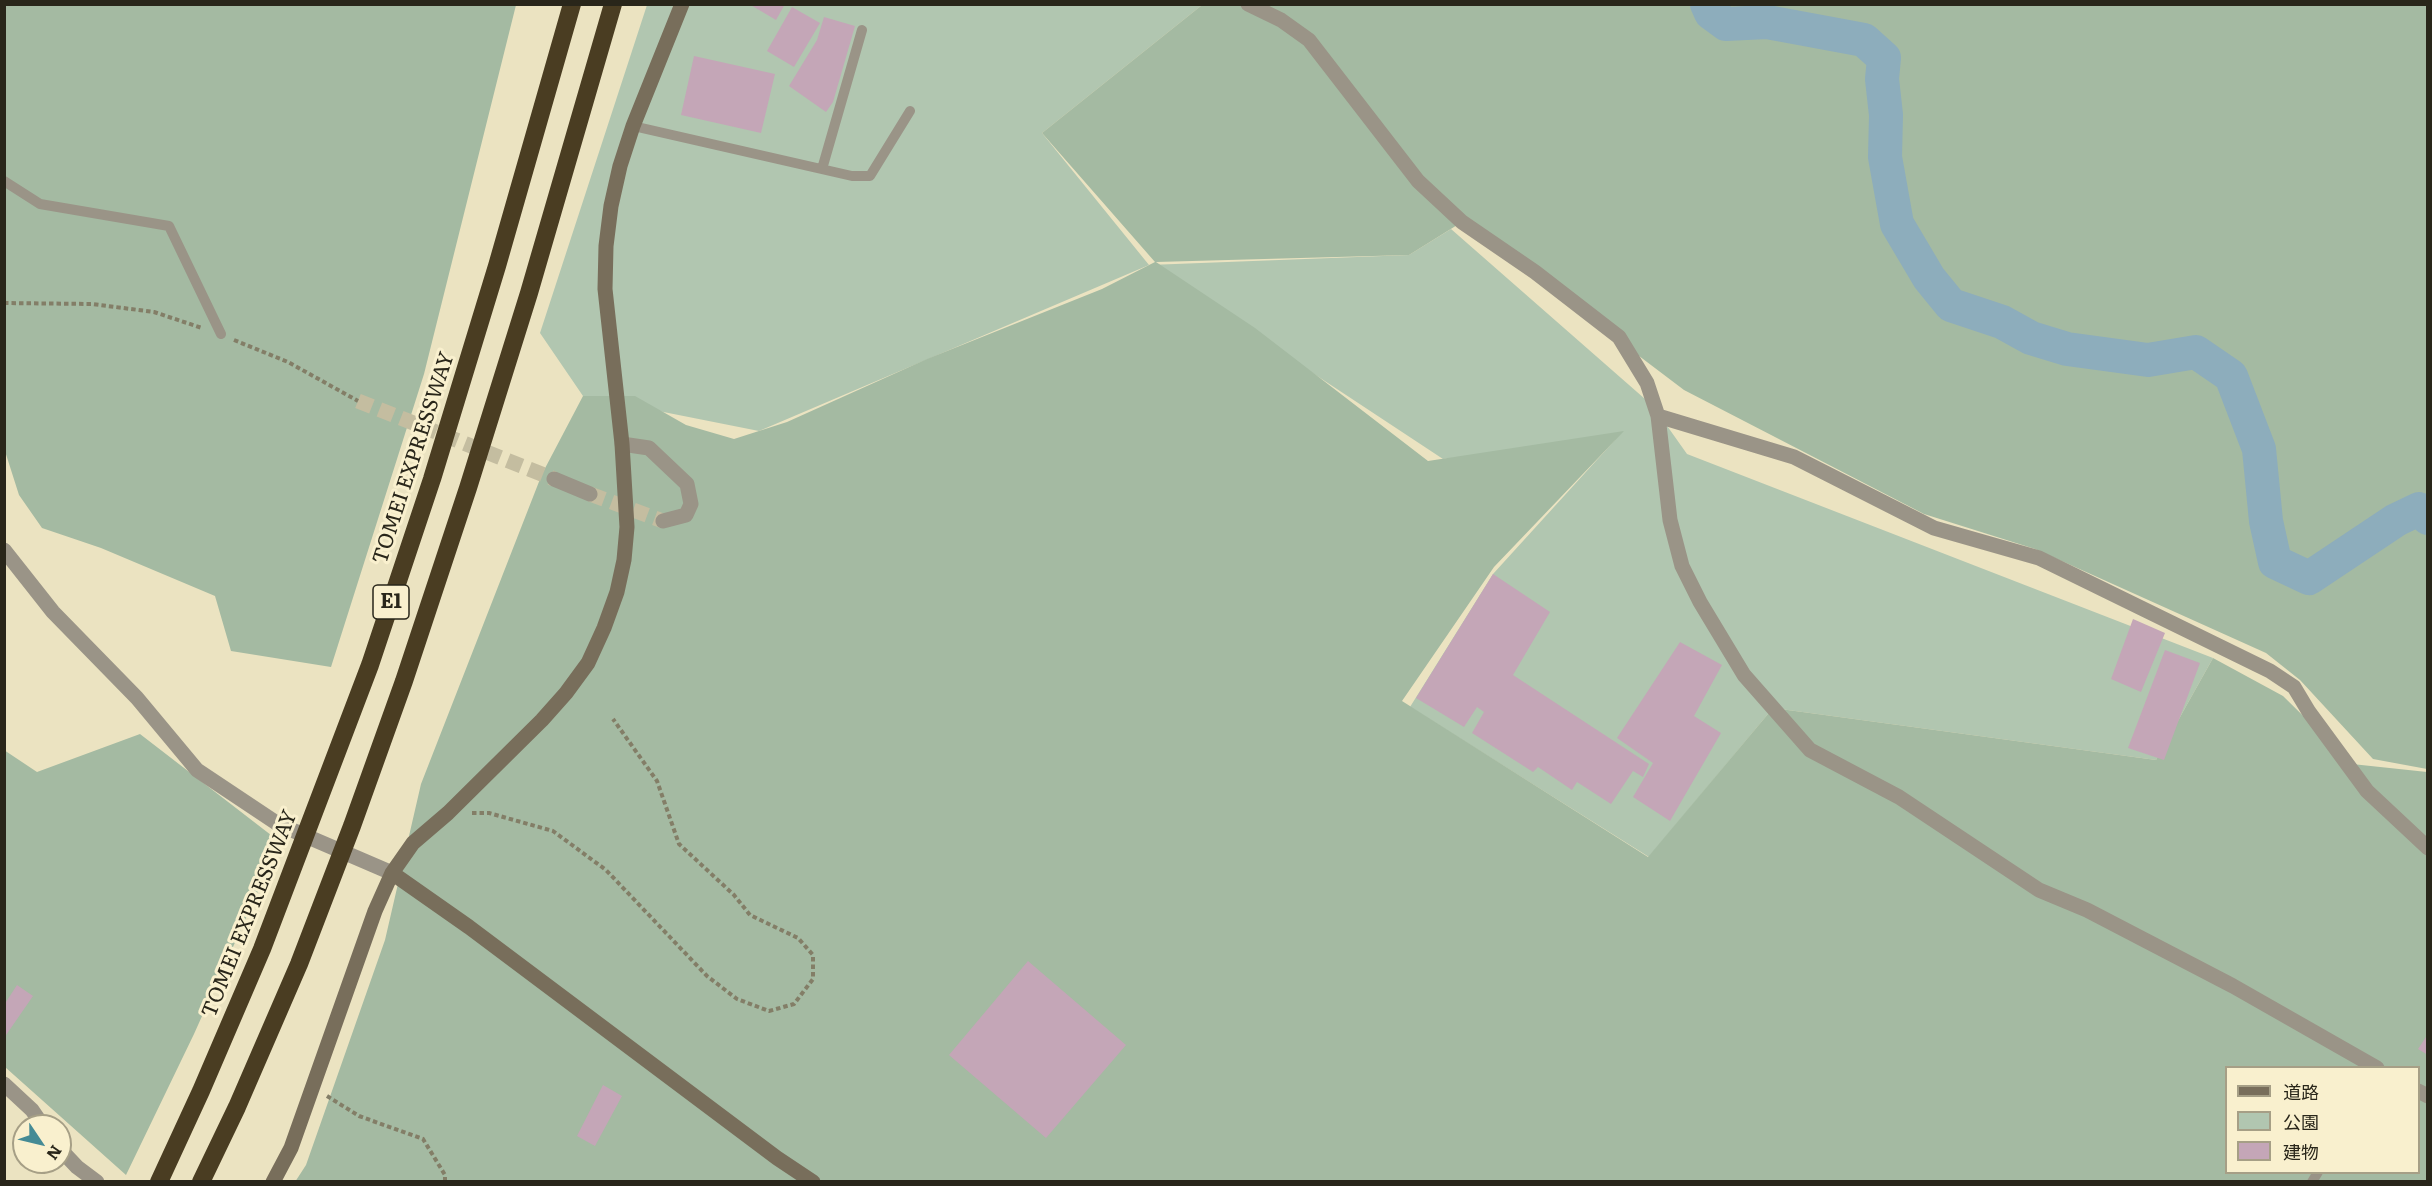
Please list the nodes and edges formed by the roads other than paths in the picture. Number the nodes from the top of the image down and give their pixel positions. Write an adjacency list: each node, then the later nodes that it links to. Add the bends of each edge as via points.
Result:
1 (572, 4): 24 (highway, TOMEI EXPRESSWAY / E1, via 480,322 370,665 262,949)
2 (613, 4): 25 (highway, E1, via 529,293 400,692 299,964)
3 (682, 4): 7 (street)
4 (1248, 4): 11 (street, via 1309,40 1418,181 1462,222 1535,272 1619,338 1647,383)
5 (862, 30): 8 (lane)
6 (910, 111): 8 (lane, via 870,176)
7 (633, 126): 8 (lane); 12 (street, via 620,166 606,246 605,289)
8 (822, 169)
9 (4, 181): 10 (lane, via 40,204 169,226)
10 (221, 334)
11 (1658, 416): 17 (street, via 1794,457 1934,528 2039,558 2270,671 2294,687 2367,791); 19 (street, via 1670,520 1682,566 1744,675 1810,750 1899,797 2039,890 2087,910 2233,986)
12 (622, 444): 15 (street, via 650,447 687,484 691,504 686,515); 18 (street, via 627,527 624,560 617,592 588,663 542,720 413,843)
13 (554, 479): 14 (street)
14 (590, 494)
15 (663, 520)
16 (4, 550): 18 (street, via 53,612 198,770 278,824)
17 (2427, 848)
18 (392, 873): 26 (street, via 291,1148); 27 (street)
19 (2373, 1066)
20 (4, 1084): 21 (street)
21 (34, 1114)
22 (72, 1162): 23 (street)
23 (97, 1182)
24 (159, 1182)
25 (201, 1182)
26 (273, 1182)
27 (813, 1182)

